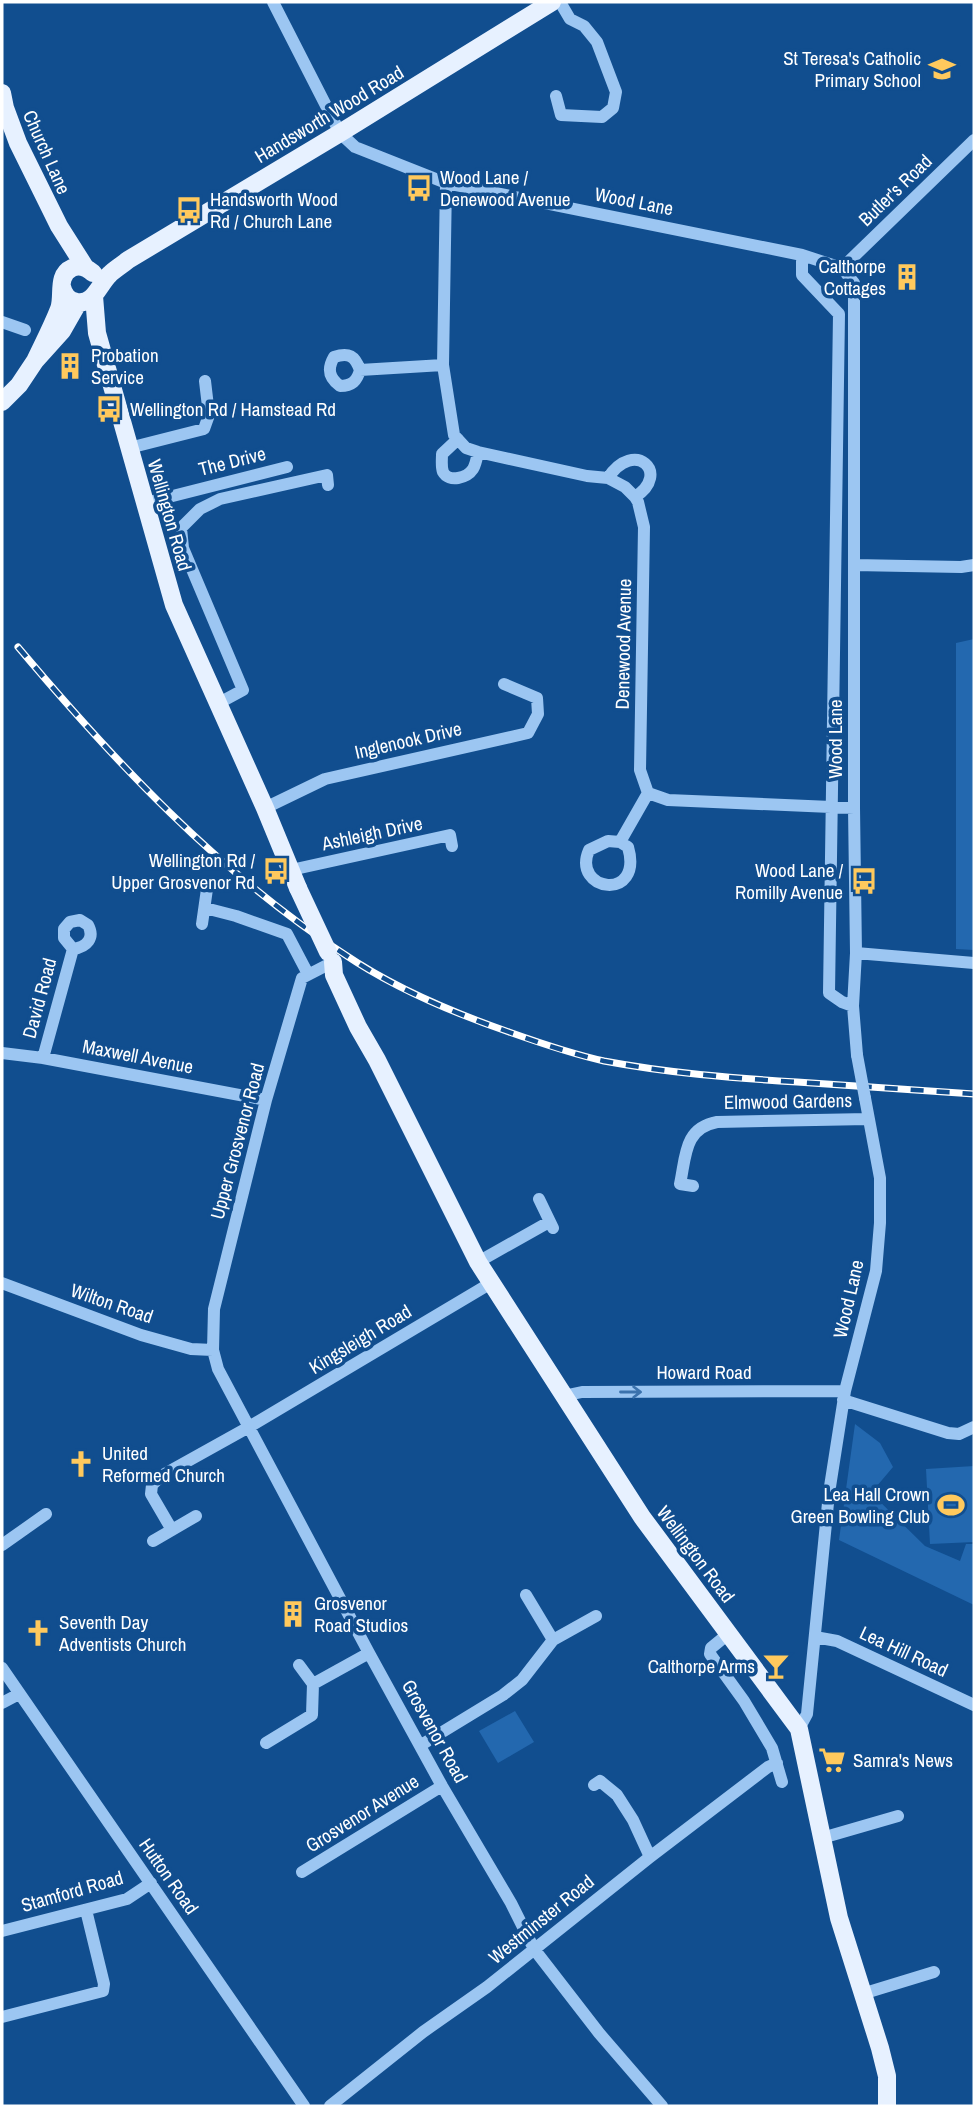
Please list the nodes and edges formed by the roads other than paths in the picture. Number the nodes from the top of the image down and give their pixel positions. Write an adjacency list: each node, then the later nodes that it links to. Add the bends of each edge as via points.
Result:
1 (273, 2): 6 (street)
2 (552, 2): 6 (main road, Handsworth Wood Road)
3 (560, 2): 5 (street, via 570,19 584,26 597,42 616,92 613,108 602,117 561,115)
4 (2, 93): 9 (main road, Church Lane, via 18,143)
5 (556, 96)
6 (340, 133): 8 (street, Wood Lane, via 355,147); 11 (main road, Handsworth Wood Road)
7 (974, 140): 13 (street, Butler's Road)
8 (446, 183): 10 (street, Wood Lane); 19 (street)
9 (59, 226): 12 (main road, Church Lane); 14 (main road, Church Lane)
10 (802, 255): 13 (street, Wood Lane); 37 (street, via 802,275 839,314)
11 (128, 260): 12 (main road, Handsworth Wood Road); 15 (main road, Handsworth Wood Road)
12 (86, 268): 14 (main road, via 74,267); 15 (main road, via 97,279)
13 (842, 268): 31 (street, Wood Lane, via 854,283)
14 (64, 280): 15 (main road, via 66,297); 18 (main road, via 61,306)
15 (89, 296): 18 (main road, Handsworth Wood Road); 24 (main road, Wellington Road)
16 (2, 322): 17 (street)
17 (25, 330)
18 (35, 361): 22 (main road)
19 (443, 365): 20 (street); 23 (street)
20 (360, 370)
21 (205, 381): 24 (street, via 209,415 204,429)
22 (2, 402)
23 (458, 439): 25 (street); 25 (street, via 442,454 448,478 466,475 474,468)
24 (129, 448): 30 (main road, Wellington Road)
25 (478, 452): 27 (street)
26 (287, 467): 30 (street, The Drive)
27 (608, 478): 29 (street); 29 (street, via 625,461 645,463 650,483)
28 (328, 485): 34 (street, Wellington Road, via 327,475 220,499 200,509 181,528 183,548 243,690)
29 (635, 497): 35 (street, Denewood Avenue, via 644,527 640,770)
30 (145, 503): 34 (main road, Wellington Road, via 174,605)
31 (854, 565): 32 (street); 38 (street, Wood Lane)
32 (974, 565)
33 (504, 684): 36 (street, Inglenook Drive, via 542,697 528,733 325,779)
34 (219, 703): 36 (main road, Wellington Road)
35 (648, 793): 37 (street, via 668,800); 39 (street)
36 (265, 808): 41 (main road, Wellington Road)
37 (832, 808): 38 (street); 50 (street, via 829,993)
38 (854, 808): 46 (street, Wood Lane)
39 (620, 842)
40 (452, 846): 41 (street, Ashleigh Drive, via 450,835)
41 (291, 870): 47 (main road, Wellington Road, bridge)
42 (207, 889): 43 (street)
43 (205, 908): 44 (street); 49 (street, via 287,934)
44 (202, 924)
45 (73, 949): 52 (street, David Road)
46 (856, 953): 48 (street); 50 (street, Wood Lane)
47 (330, 957): 49 (street); 57 (main road, Wellington Road, via 343,974 377,1060)
48 (974, 963)
49 (308, 974): 53 (street, Upper Grosvenor Road, via 302,978)
50 (853, 1006): 54 (street, Wood Lane, bridge)
51 (2, 1054): 52 (street, Maxwell Avenue)
52 (43, 1058): 53 (street, Maxwell Avenue)
53 (267, 1100): 60 (street, Upper Grosvenor Road, via 214,1309)
54 (868, 1119): 55 (street, Elmwood Gardens, via 706,1124 688,1142 680,1184); 62 (street, Wood Lane, via 880,1178 876,1270)
55 (693, 1186)
56 (539, 1199): 57 (street, via 551,1225)
57 (478, 1262): 59 (main road, Wellington Road)
58 (2, 1283): 60 (street, Wilton Road, via 141,1335)
59 (491, 1283): 61 (main road, Wellington Road); 63 (street, Kingsleigh Road)
60 (212, 1350): 63 (street, Grosvenor Road)
61 (563, 1396): 62 (street, Howard Road, one-way to 62, via 582,1392); 82 (main road, Wellington Road, via 642,1517)
62 (844, 1396): 64 (street, Howard Road, via 947,1433 959,1434); 72 (street, Wood Lane)
63 (248, 1427): 67 (street, Kingsleigh Road, via 152,1485 151,1494); 75 (street, Grosvenor Road)
64 (974, 1427)
65 (46, 1514): 69 (street)
66 (196, 1516): 67 (street)
67 (172, 1530): 68 (street)
68 (153, 1541)
69 (2, 1545)
70 (526, 1595): 74 (street)
71 (596, 1616): 74 (street)
72 (815, 1637): 81 (street, Lea Hill Road, via 837,1641); 82 (street, Wood Lane, via 807,1714)
73 (722, 1639): 85 (street, via 710,1654 744,1701)
74 (553, 1640): 84 (street, via 512,1688)
75 (369, 1653): 78 (street); 84 (street, Grosvenor Road)
76 (299, 1665): 78 (street)
77 (2, 1668): 79 (street, Hutton Road)
78 (313, 1684): 83 (street, via 312,1715)
79 (19, 1694): 80 (street); 93 (street, Hutton Road)
80 (2, 1703)
81 (974, 1705)
82 (799, 1729): 90 (main road, Wellington Road)
83 (265, 1742)
84 (421, 1745): 88 (street, Grosvenor Road)
85 (777, 1763): 86 (street); 91 (street, Westminster Road)
86 (782, 1782)
87 (594, 1785): 91 (street, via 600,1781 617,1796)
88 (442, 1786): 92 (street, Grosvenor Avenue); 96 (street, Grosvenor Road)
89 (898, 1816): 90 (street)
90 (822, 1838): 98 (main road, Wellington Road)
91 (650, 1857): 96 (street, Westminster Road)
92 (302, 1872)
93 (151, 1883): 94 (street, Stamford Road, via 127,1899); 100 (street, Hutton Road)
94 (86, 1910): 95 (street, Stamford Road); 99 (street, via 103,1991)
95 (2, 1931)
96 (534, 1949): 101 (street, Westminster Road); 102 (street, Grosvenor Road)
97 (934, 1972): 98 (street)
98 (862, 1994): 103 (main road, Wellington Road, via 887,2076)
99 (2, 2017)
100 (304, 2106)
101 (330, 2106)
102 (662, 2106)
103 (887, 2106)

